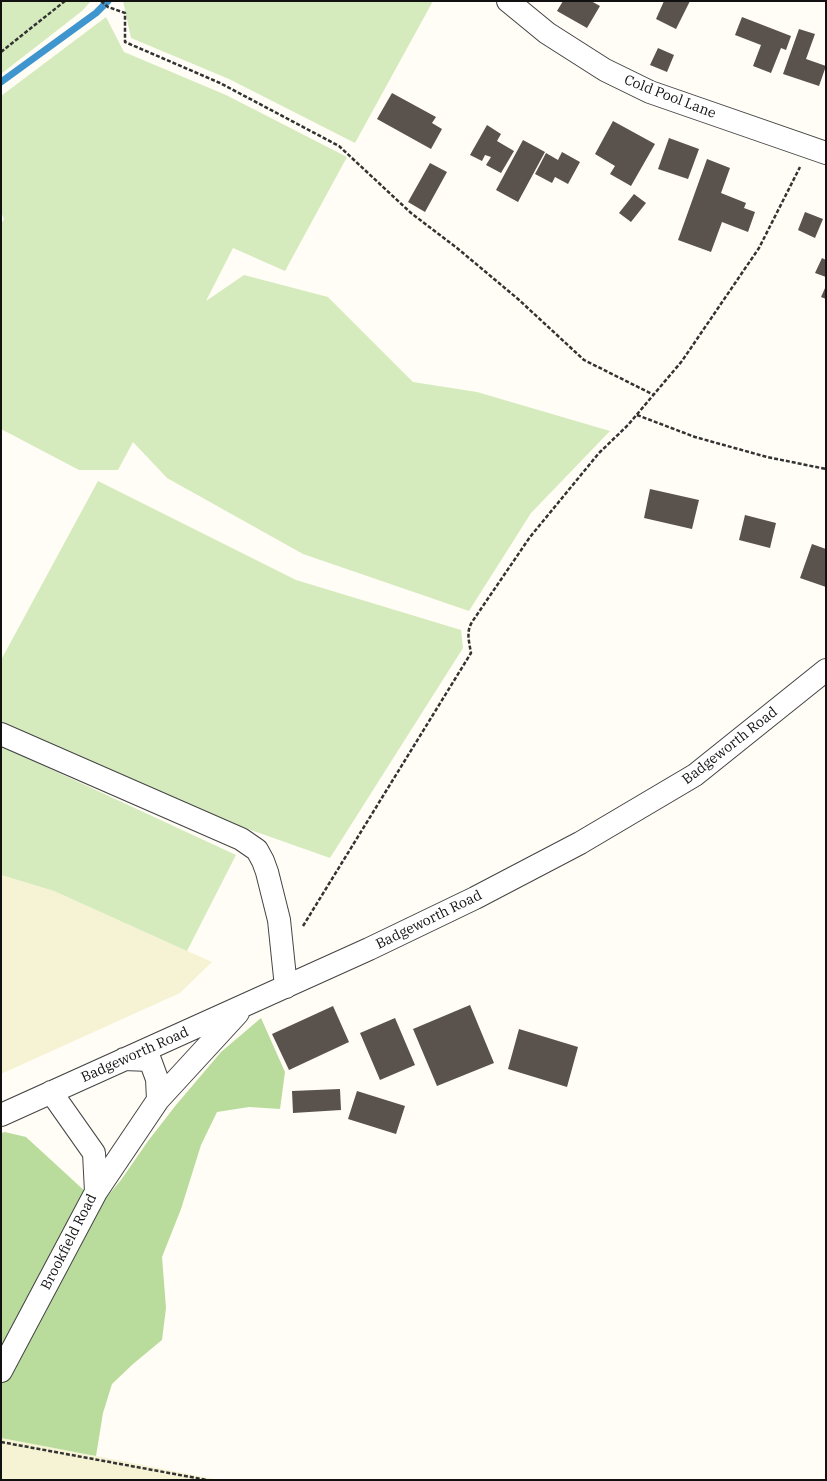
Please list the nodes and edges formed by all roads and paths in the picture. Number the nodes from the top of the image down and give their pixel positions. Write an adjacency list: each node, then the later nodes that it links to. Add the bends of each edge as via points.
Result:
1 (65, 1): 4 (path)
2 (101, 1): 6 (path, via 108,7 125,13 125,42 220,83 339,146 411,213 518,299 584,360)
3 (508, 1): 5 (street, Cold Pool Lane, via 547,33 605,70 637,86)
4 (1, 52)
5 (818, 150): 6 (path, via 758,248 682,361)
6 (654, 395): 7 (path)
7 (637, 415): 8 (path, via 695,437); 11 (path, via 599,453 530,537 472,622 468,629 471,653)
8 (826, 469)
9 (826, 670): 12 (street, Badgeworth Road, via 695,775 580,843 474,898)
10 (1, 734): 12 (street, via 240,839 257,850 267,872 279,920)
11 (302, 928)
12 (286, 987): 13 (street, Badgeworth Road)
13 (244, 1006): 14 (street, Badgeworth Road); 16 (street)
14 (124, 1059): 15 (street, Badgeworth Road); 16 (street, via 150,1060 157,1079)
15 (51, 1092): 17 (street, Badgeworth Road); 18 (street, Brookfield Road, via 94,1153)
16 (158, 1100): 18 (street)
17 (1, 1115)
18 (96, 1192): 19 (street, Brookfield Road)
19 (1, 1371)
20 (1, 1442): 21 (path)
21 (207, 1480)

